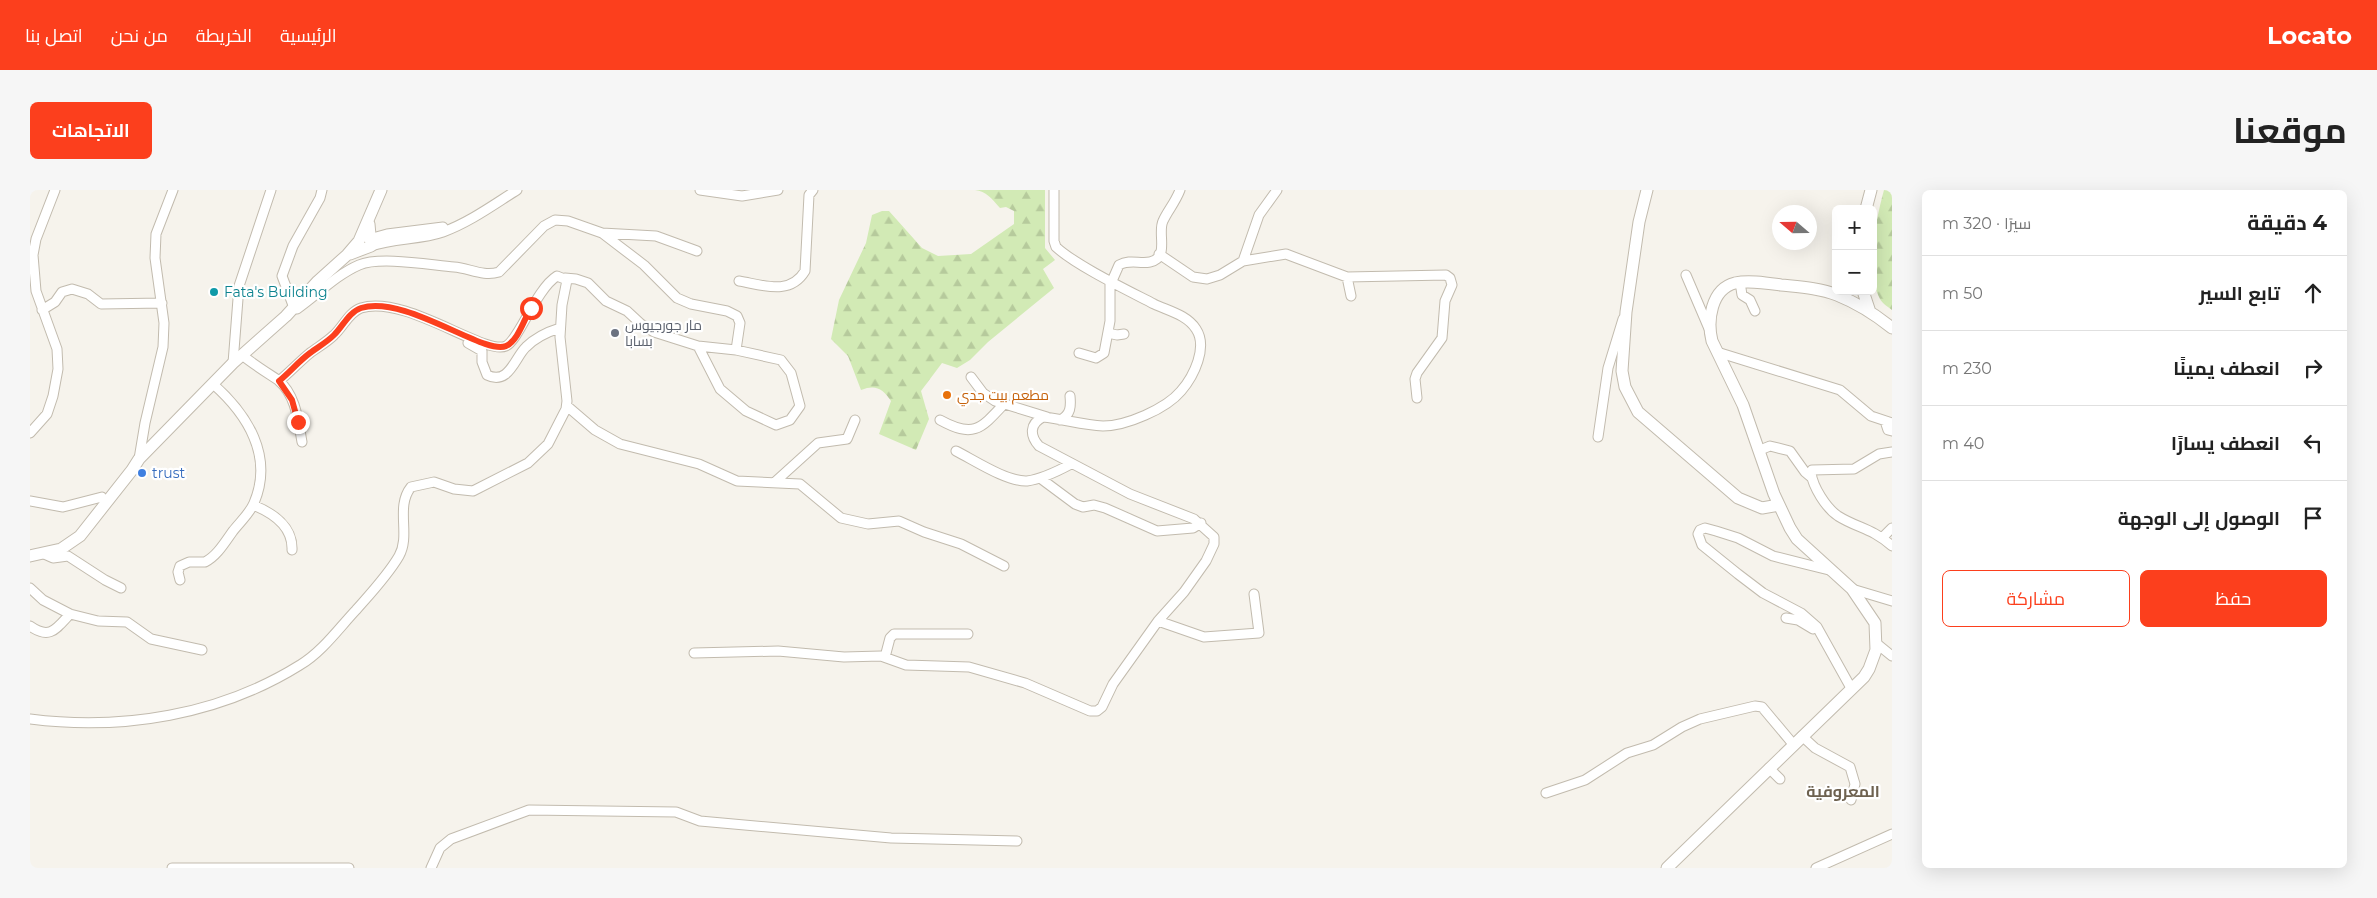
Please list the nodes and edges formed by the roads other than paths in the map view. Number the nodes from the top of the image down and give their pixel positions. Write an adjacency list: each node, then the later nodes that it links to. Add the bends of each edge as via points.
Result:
1 (55, 190): 21 (street, via 36,238)
2 (173, 190): 32 (street, via 156,234 155,258)
3 (271, 190): 49 (street, via 239,286)
4 (322, 190): 35 (street, via 293,246 282,276)
5 (381, 190): 17 (street, via 369,217)
6 (517, 190): 17 (street, via 451,228 434,234)
7 (700, 190): 8 (street, via 742,196)
8 (778, 190)
9 (813, 190): 25 (street, via 809,195 805,271 800,278 794,285 783,287)
10 (1054, 190): 26 (street, via 1056,246)
11 (1180, 190): 19 (street, via 1163,220 1163,248)
12 (1277, 190): 20 (street, via 1259,215)
13 (1646, 190): 36 (street)
14 (1871, 190): 15 (street)
15 (1867, 205)
16 (602, 233): 18 (street, via 656,236); 35 (street, via 568,222 550,222 503,270 495,273 421,264 367,262 349,270); 45 (street, via 644,265 678,298 691,304 726,310 737,316 740,323)
17 (365, 244): 35 (street, via 330,269)
18 (697, 251)
19 (1159, 254): 20 (street, via 1182,271 1200,279 1220,276); 26 (street, via 1150,262 1129,261 1119,265)
20 (1243, 261): 23 (street, via 1286,254)
21 (32, 264): 33 (street)
22 (1686, 275): 41 (street)
23 (1347, 277): 31 (street); 54 (street, via 1446,275 1450,278 1452,285 1445,301 1444,330 1440,344 1415,379)
24 (565, 278): 38 (street); 42 (street, via 557,276 549,282 507,346 492,345); 44 (street, via 588,283 606,301 627,311 654,332)
25 (739, 281)
26 (1111, 281): 40 (street); 60 (street, via 1191,322 1201,339 1199,357 1180,393 1146,415 1108,426)
27 (1740, 282): 28 (street); 34 (street, via 1742,295 1750,300); 41 (street, via 1717,297)
28 (1832, 292)
29 (1840, 295): 37 (street)
30 (1864, 295): 37 (street)
31 (1351, 296)
32 (162, 303): 33 (street, via 101,304 88,294 72,290 62,292 55,302); 69 (street, via 163,347)
33 (42, 310): 63 (street, via 57,349 58,369 47,414)
34 (1755, 311)
35 (290, 312): 48 (street)
36 (1626, 312): 64 (street, via 1608,368); 77 (street, via 1622,371 1633,406 1738,498 1762,508)
37 (1870, 312): 39 (street)
38 (560, 328): 42 (street, via 539,336 518,355 508,373 494,377 486,374 482,350); 56 (street)
39 (1892, 328)
40 (1108, 332): 43 (street); 47 (street, via 1104,353 1089,357)
41 (1710, 332): 46 (street)
42 (460, 334): 51 (street, via 405,311 362,308)
43 (1124, 334)
44 (698, 346): 45 (street); 45 (street, via 720,389 741,407 776,425 790,420 800,406 791,373 780,360)
45 (736, 350)
46 (1717, 352): 61 (street, via 1840,390 1871,416); 67 (street, via 1743,405)
47 (1080, 353)
48 (242, 355): 49 (street); 51 (street)
49 (233, 363): 52 (street)
50 (971, 377): 55 (street, via 983,393)
51 (279, 381): 65 (street, via 292,400)
52 (213, 384): 69 (street); 76 (street, via 237,406 254,436 260,476)
53 (1070, 396): 60 (street, via 1070,411)
54 (1417, 398)
55 (1004, 404): 57 (street); 59 (street, via 974,430 961,430)
56 (567, 406): 73 (street, via 595,430 620,444 699,464 737,481); 107 (street, via 548,444 538,456 486,486 466,491 434,482 411,487 405,500 405,538 400,555 368,597 301,665 215,705 174,716 98,723)
57 (1047, 418): 60 (street); 70 (street, via 1036,422 1032,436 1040,446)
58 (855, 420): 73 (street, via 847,440 818,443)
59 (940, 420)
60 (1060, 420)
61 (1888, 422): 62 (street, via 1888,430)
62 (1892, 431)
63 (30, 433)
64 (1598, 437)
65 (302, 442)
66 (956, 450): 72 (street, via 1005,476 1022,480)
67 (1760, 450): 71 (street, via 1770,446 1790,451); 77 (street)
68 (1892, 452): 71 (street, via 1879,454 1854,470 1812,470)
69 (137, 461): 74 (street); 85 (street, via 80,536 61,549)
70 (1071, 464): 72 (street); 78 (street, via 1130,494)
71 (1811, 476): 80 (street, via 1827,505)
72 (1040, 478): 78 (street, via 1076,504 1105,508 1156,531 1193,528)
73 (776, 481): 87 (street, via 803,485 846,519 868,524 899,521 960,544)
74 (102, 497): 75 (street, via 63,507); 82 (street, via 75,531 58,543)
75 (30, 501)
76 (253, 505): 83 (street, via 279,518 293,540); 89 (street, via 211,559 180,566)
77 (1779, 505): 88 (street, via 1797,539)
78 (1201, 523): 97 (street, via 1214,537 1214,544 1184,592)
79 (1892, 528): 80 (street)
80 (1881, 536): 81 (street); 84 (street)
81 (1892, 546)
82 (30, 549)
83 (292, 550)
84 (1892, 551)
85 (44, 554): 86 (street); 91 (street, via 53,558 68,556)
86 (30, 556)
87 (1004, 566)
88 (1833, 571): 92 (street); 99 (street, via 1773,556 1738,538 1705,528 1698,534 1702,545 1738,574 1763,593 1801,613)
89 (180, 580)
90 (30, 588): 95 (street, via 43,600)
91 (121, 588)
92 (1852, 589): 94 (street); 101 (street, via 1875,623)
93 (1254, 594): 97 (street, via 1259,633 1204,637)
94 (1892, 601)
95 (70, 614): 98 (street, via 57,628 47,633 38,632); 102 (street, via 98,621 127,622 151,639)
96 (1786, 618): 99 (street, via 1798,620)
97 (1158, 620): 105 (street, via 1097,711 1090,711 1020,680 969,667 906,665)
98 (30, 626)
99 (1820, 632): 106 (street)
100 (968, 634): 105 (street, via 894,634)
101 (1876, 643): 104 (street); 106 (street, via 1869,669)
102 (202, 650)
103 (694, 653): 105 (street, via 778,651)
104 (1892, 656)
105 (885, 657)
106 (1851, 688): 108 (street)
107 (30, 719)
108 (1802, 736): 109 (street); 113 (street, via 1815,748 1850,767 1855,784)
109 (1793, 744): 110 (street); 112 (street, via 1762,707 1755,706 1700,719 1652,746 1622,755 1585,780)
110 (1769, 768): 111 (street); 119 (street)
111 (1780, 779)
112 (1546, 793)
113 (1851, 800)
114 (1892, 834): 120 (street)
115 (1017, 841): 118 (street, via 891,838 700,821 676,812 529,810 451,839 440,848)
116 (172, 868): 117 (street)
117 (349, 868)
118 (431, 868)
119 (1667, 868)
120 (1816, 868)

